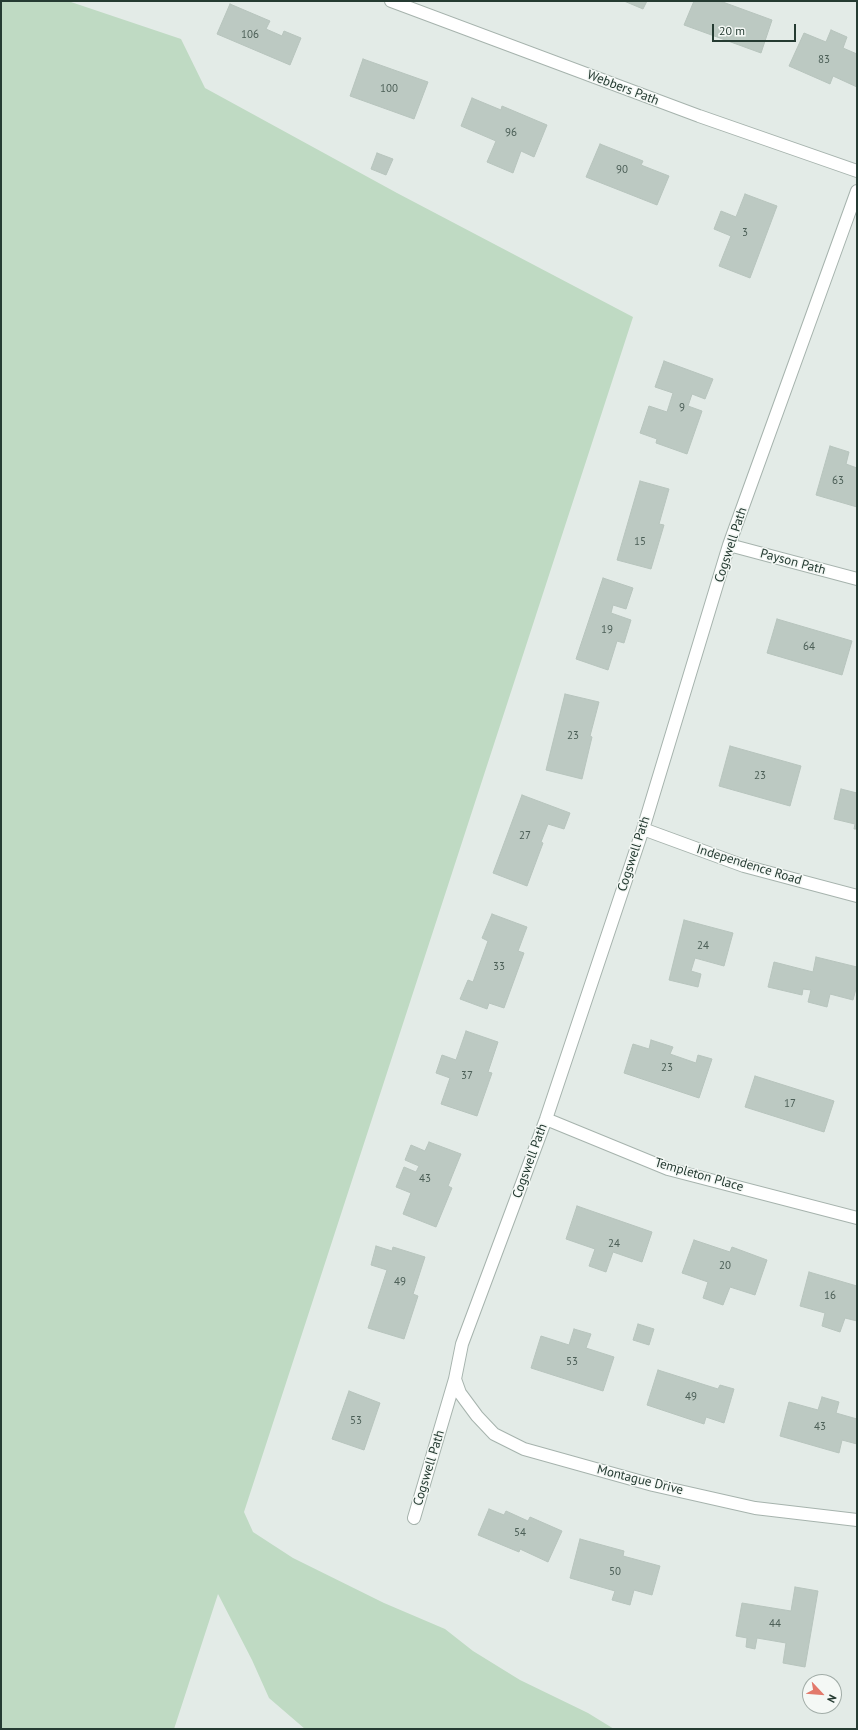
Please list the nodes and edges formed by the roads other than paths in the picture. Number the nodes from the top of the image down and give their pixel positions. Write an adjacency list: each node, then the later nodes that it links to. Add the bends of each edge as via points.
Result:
1 (391, 1): 2 (street, Webbers Path, via 699,116)
2 (857, 171)
3 (857, 191): 4 (street, Cogswell Path)
4 (729, 545): 5 (street, Payson Path); 6 (street, Cogswell Path)
5 (857, 579)
6 (643, 829): 7 (street, Independence Road, via 744,866); 8 (street, Cogswell Path)
7 (857, 896)
8 (546, 1119): 9 (street, Templeton Place, via 668,1169); 10 (street, Cogswell Path, via 462,1344)
9 (857, 1218)
10 (455, 1379): 11 (street, Cogswell Path); 12 (street, Montague Drive, via 460,1393 494,1434 524,1450 654,1485 755,1508)
11 (414, 1518)
12 (857, 1520)

